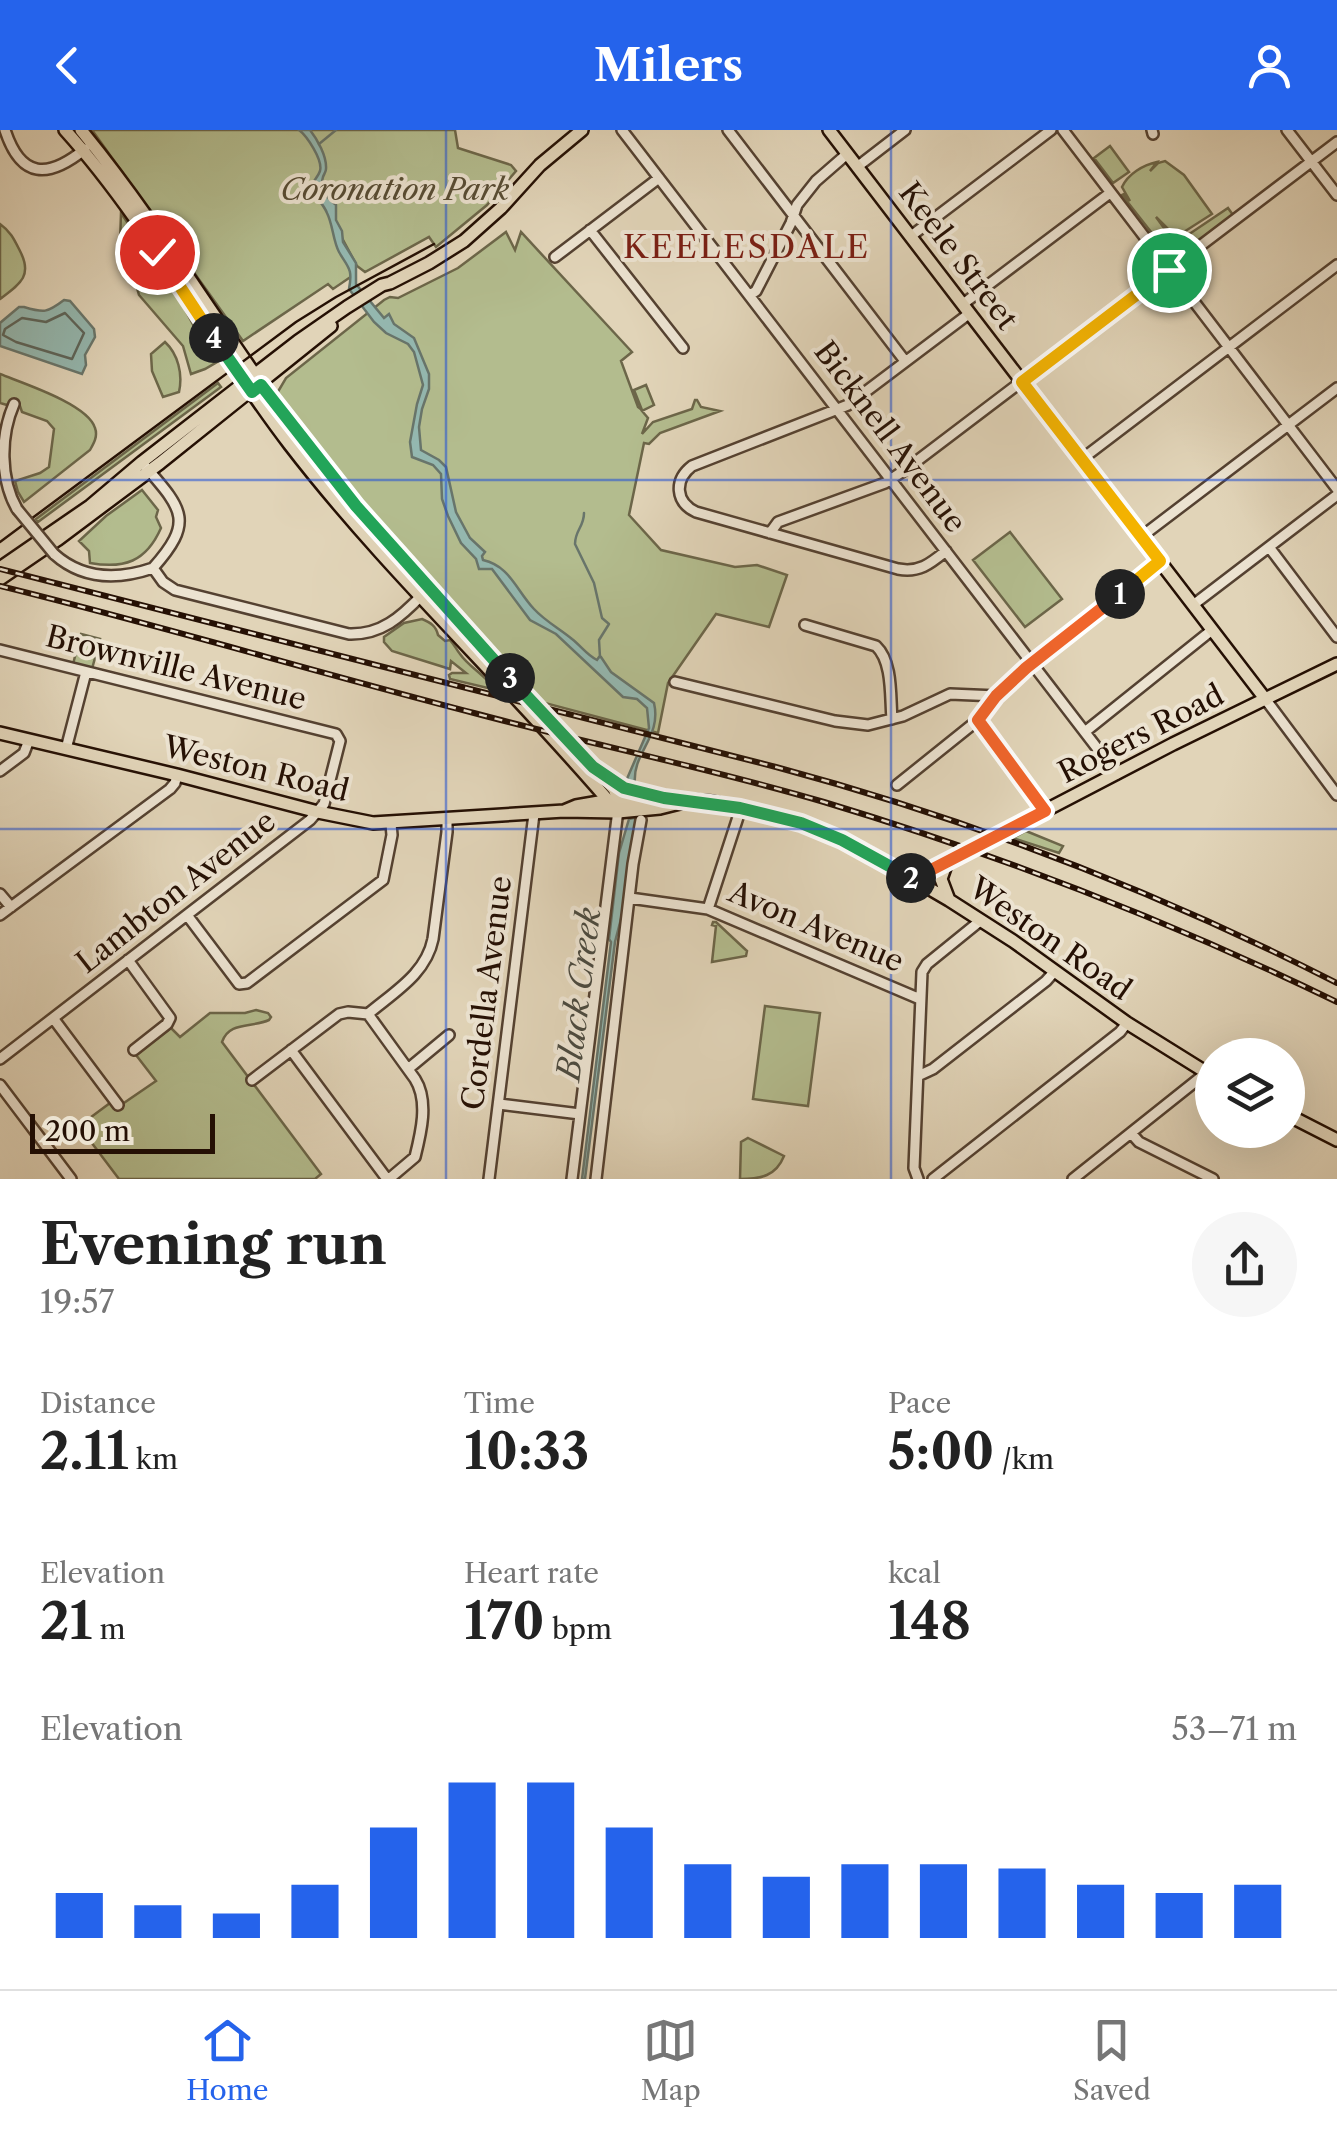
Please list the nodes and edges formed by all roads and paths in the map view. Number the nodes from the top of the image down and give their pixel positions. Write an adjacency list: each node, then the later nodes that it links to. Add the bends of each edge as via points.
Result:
1 (5, 130): 13 (street, via 15,154 36,168 60,167)
2 (66, 130): 13 (main road)
3 (81, 130): 13 (main road)
4 (582, 130): 32 (main road, via 464,241 350,309)
5 (622, 130): 17 (street, Bicknell Avenue)
6 (728, 130): 20 (street)
7 (830, 130): 14 (main road, Keele Street)
8 (906, 130): 16 (street)
9 (1051, 130): 22 (street)
10 (1063, 130): 18 (street)
11 (1287, 130): 15 (street)
12 (1337, 142): 15 (street)
13 (87, 147): 32 (main road, via 144,212)
14 (847, 154): 16 (main road, Keele Street); 20 (street)
15 (1312, 161): 19 (street); 25 (street)
16 (857, 167): 22 (main road, Keele Street)
17 (659, 178): 21 (street); 26 (street, Bicknell Avenue)
18 (1110, 193): 25 (street); 27 (street)
19 (1337, 195)
20 (793, 214): 26 (street); 30 (street)
21 (590, 230): 23 (street); 28 (street)
22 (911, 236): 27 (main road, Keele Street)
23 (555, 256)
24 (1337, 265): 29 (street)
25 (1169, 270): 29 (street); 31 (street)
26 (750, 295): 35 (street, Bicknell Avenue)
27 (966, 308): 30 (street); 31 (main road, Keele Street)
28 (683, 348)
29 (1228, 348): 36 (street); 37 (street)
30 (906, 361): 35 (street)
31 (1022, 382): 37 (main road, Keele Street); 39 (street)
32 (253, 384): 38 (main road); 49 (main road, via 290,445 344,512)
33 (1337, 388): 36 (street)
34 (14, 404): 47 (street, bridge, via 3,475 9,497 54,554 96,575)
35 (838, 410): 39 (street, Bicknell Avenue); 41 (street, via 683,474 679,486 687,507)
36 (1288, 426): 40 (street); 42 (street)
37 (1082, 459): 42 (main road, Keele Street)
38 (146, 466): 46 (main road); 47 (street, via 176,504 180,525); 48 (main road)
39 (891, 479): 41 (street, via 778,522); 44 (street, Bicknell Avenue)
40 (1337, 492): 43 (street)
41 (770, 533): 44 (street, via 904,570 922,568)
42 (1141, 537): 45 (main road, Keele Street)
43 (1269, 548): 50 (street); 53 (street)
44 (946, 551): 55 (street, Bicknell Avenue)
45 (1160, 561): 50 (main road, Keele Street); 55 (street)
46 (0, 568)
47 (153, 568): 49 (street, via 175,590 349,634 388,626)
48 (0, 579)
49 (423, 593): 69 (main road)
50 (1193, 605): 52 (main road, Keele Street)
51 (805, 625): 62 (street, via 882,651)
52 (1212, 630): 61 (main road, Keele Street); 64 (street)
53 (1337, 637)
54 (0, 650): 57 (street, Brownville Avenue)
55 (1033, 663): 60 (street); 64 (street, Bicknell Avenue)
56 (1337, 664): 61 (main road, Rogers Road)
57 (86, 672): 66 (street, Brownville Avenue); 68 (street)
58 (676, 682): 62 (street, via 859,725)
59 (970, 694): 60 (street); 62 (street, via 943,696); 63 (street)
60 (996, 696): 63 (street)
61 (1266, 700): 71 (main road, Rogers Road); 74 (street, Keele Street)
62 (892, 719)
63 (978, 720): 73 (street); 80 (street)
64 (1086, 731): 71 (street, Bicknell Avenue)
65 (0, 732): 67 (main road, Weston Road)
66 (339, 736): 81 (street, Lambton Avenue)
67 (30, 740): 68 (main road, Weston Road); 70 (street)
68 (66, 749): 72 (main road, Weston Road)
69 (589, 770): 75 (main road); 77 (main road, via 614,789); 79 (main road, via 592,794)
70 (0, 771)
71 (1117, 774): 80 (main road, Rogers Road)
72 (178, 775): 81 (main road, Weston Road); 91 (street, via 170,789)
73 (897, 785)
74 (1337, 795)
75 (664, 798): 76 (main road, Weston Road); 77 (main road, Weston Road)
76 (684, 801): 77 (main road, Weston Road); 78 (main road, Weston Road)
77 (613, 807): 79 (main road, Weston Road); 114 (street)
78 (740, 808): 87 (main road, Weston Road, via 842,840); 92 (street)
79 (570, 809): 82 (main road, Weston Road)
80 (1045, 811): 86 (main road, Rogers Road, bridge)
81 (318, 812): 85 (main road, Weston Road); 94 (street, Lambton Avenue)
82 (534, 814): 83 (main road, Weston Road); 112 (street, Cordella Avenue)
83 (446, 820): 85 (main road, Weston Road); 99 (street, via 431,949 414,976)
84 (641, 820): 89 (street)
85 (391, 824): 94 (street, via 384,880 247,983 241,984)
86 (949, 861): 87 (main road, Rogers Road, via 929,871); 90 (main road, via 942,879)
87 (922, 885): 90 (main road, Weston Road)
88 (0, 894): 91 (street)
89 (630, 898): 92 (street, Avon Avenue); 122 (street)
90 (949, 900): 95 (main road, Weston Road)
91 (10, 907): 93 (street)
92 (708, 909): 98 (street, Avon Avenue)
93 (0, 916)
94 (187, 916): 96 (street, Lambton Avenue)
95 (980, 920): 97 (main road, Weston Road); 98 (street, via 926,964)
96 (128, 960): 100 (street, Lambton Avenue); 103 (street, via 170,1018)
97 (1054, 972): 101 (main road, Weston Road); 108 (street)
98 (920, 999): 108 (street, Avon Avenue)
99 (368, 1014): 104 (street, via 340,1014); 107 (street)
100 (52, 1018): 105 (street, Lambton Avenue); 113 (street)
101 (1127, 1022): 106 (main road, Weston Road); 124 (street)
102 (449, 1035): 107 (street)
103 (134, 1050)
104 (291, 1050): 109 (street); 119 (street)
105 (1, 1055)
106 (1195, 1066)
107 (408, 1069): 119 (street, via 424,1100 417,1150)
108 (918, 1076): 123 (street, Avon Avenue)
109 (252, 1080)
110 (0, 1085): 118 (street)
111 (1195, 1086): 116 (street)
112 (499, 1104): 114 (street); 120 (street, Cordella Avenue)
113 (118, 1106)
114 (580, 1114): 121 (street)
115 (1305, 1123): 117 (main road)
116 (1132, 1133): 125 (street); 126 (street)
117 (1337, 1140)
118 (71, 1179)
119 (388, 1179)
120 (489, 1179)
121 (572, 1179)
122 (596, 1179)
123 (918, 1179)
124 (933, 1179)
125 (1074, 1179)
126 (1212, 1179)

